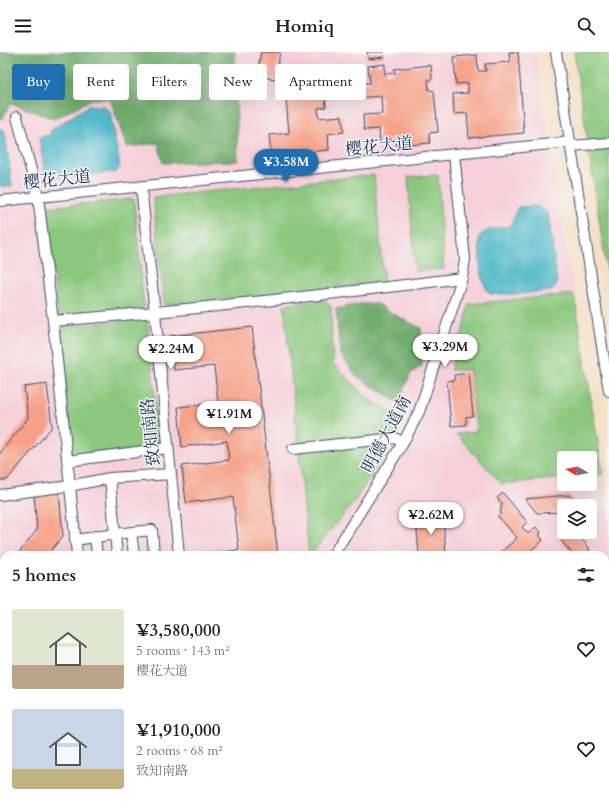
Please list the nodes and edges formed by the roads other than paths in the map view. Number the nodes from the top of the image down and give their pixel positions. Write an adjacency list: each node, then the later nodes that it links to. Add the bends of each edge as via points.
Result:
1 (556, 52): 4 (street)
2 (17, 117): 7 (street)
3 (609, 143): 4 (street, 樱花大道)
4 (570, 144): 5 (street, 樱花大道); 12 (street)
5 (454, 154): 6 (street, 樱花大道); 9 (street, 明德大道南, via 465,259)
6 (141, 187): 7 (street, 樱花大道); 10 (street, 致知南路)
7 (38, 196): 8 (street, 樱花大道); 11 (street)
8 (0, 201)
9 (462, 278): 10 (street); 13 (street, 明德大道南, via 419,412)
10 (155, 313): 11 (street); 14 (street, 致知南路)
11 (53, 321): 16 (street)
12 (609, 391)
13 (403, 443): 15 (street, via 395,438); 31 (street, 明德大道南)
14 (168, 448): 16 (street); 17 (street, 致知南路)
15 (293, 449)
16 (67, 461): 19 (street)
17 (171, 474): 18 (street); 30 (street, 致知南路)
18 (110, 478): 19 (street); 22 (street)
19 (69, 486): 20 (street); 24 (street)
20 (0, 495)
21 (132, 532): 22 (street); 28 (street); 29 (street, via 152,530)
22 (115, 534): 23 (street); 27 (street)
23 (95, 536): 24 (street); 26 (street)
24 (75, 540): 25 (street)
25 (76, 551)
26 (97, 551)
27 (117, 551)
28 (134, 551)
29 (154, 551)
30 (178, 551)
31 (336, 551)

